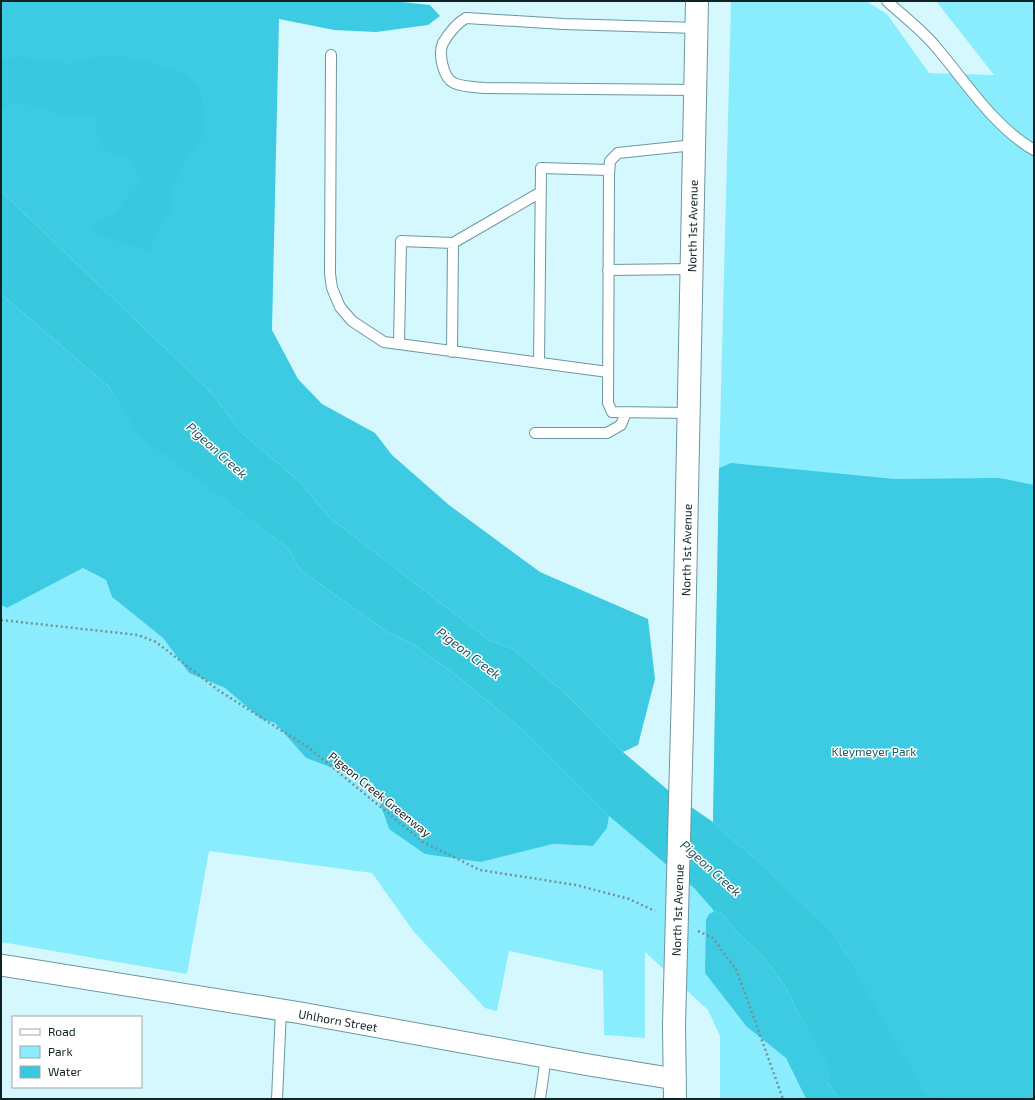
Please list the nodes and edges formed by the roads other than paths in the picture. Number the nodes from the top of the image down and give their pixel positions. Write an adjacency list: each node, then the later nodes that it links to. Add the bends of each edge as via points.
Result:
1 (697, 1): 3 (main road, North 1st Avenue)
2 (887, 1): 7 (lane, via 935,45 983,106 1019,142)
3 (697, 28): 5 (main road, North 1st Avenue); 5 (lane, via 466,18 459,22 442,44 442,64 446,76 454,83 485,88)
4 (331, 55): 13 (lane, via 332,288 340,307 352,321 384,342)
5 (696, 90): 6 (main road, North 1st Avenue)
6 (694, 145): 8 (lane, via 618,153 610,161); 11 (main road, North 1st Avenue)
7 (1034, 150)
8 (609, 170): 9 (lane, via 541,168); 12 (lane)
9 (541, 192): 10 (lane); 15 (lane)
10 (453, 243): 13 (lane, via 401,241); 14 (lane)
11 (692, 269): 12 (lane); 18 (main road, North 1st Avenue)
12 (608, 270): 16 (lane)
13 (399, 344): 14 (lane)
14 (452, 352): 15 (lane)
15 (539, 363): 16 (lane)
16 (608, 372): 17 (lane, via 608,402 612,412)
17 (626, 412): 18 (lane); 19 (lane, via 621,425 606,433)
18 (689, 414): 23 (main road, North 1st Avenue, bridge, via 674,1025)
19 (535, 433)
20 (1, 965): 21 (street, Uhlhorn Street)
21 (281, 1010): 22 (street, Uhlhorn Street); 24 (lane)
22 (546, 1057): 23 (street, Uhlhorn Street); 25 (lane)
23 (675, 1089)
24 (277, 1099)
25 (540, 1099)

